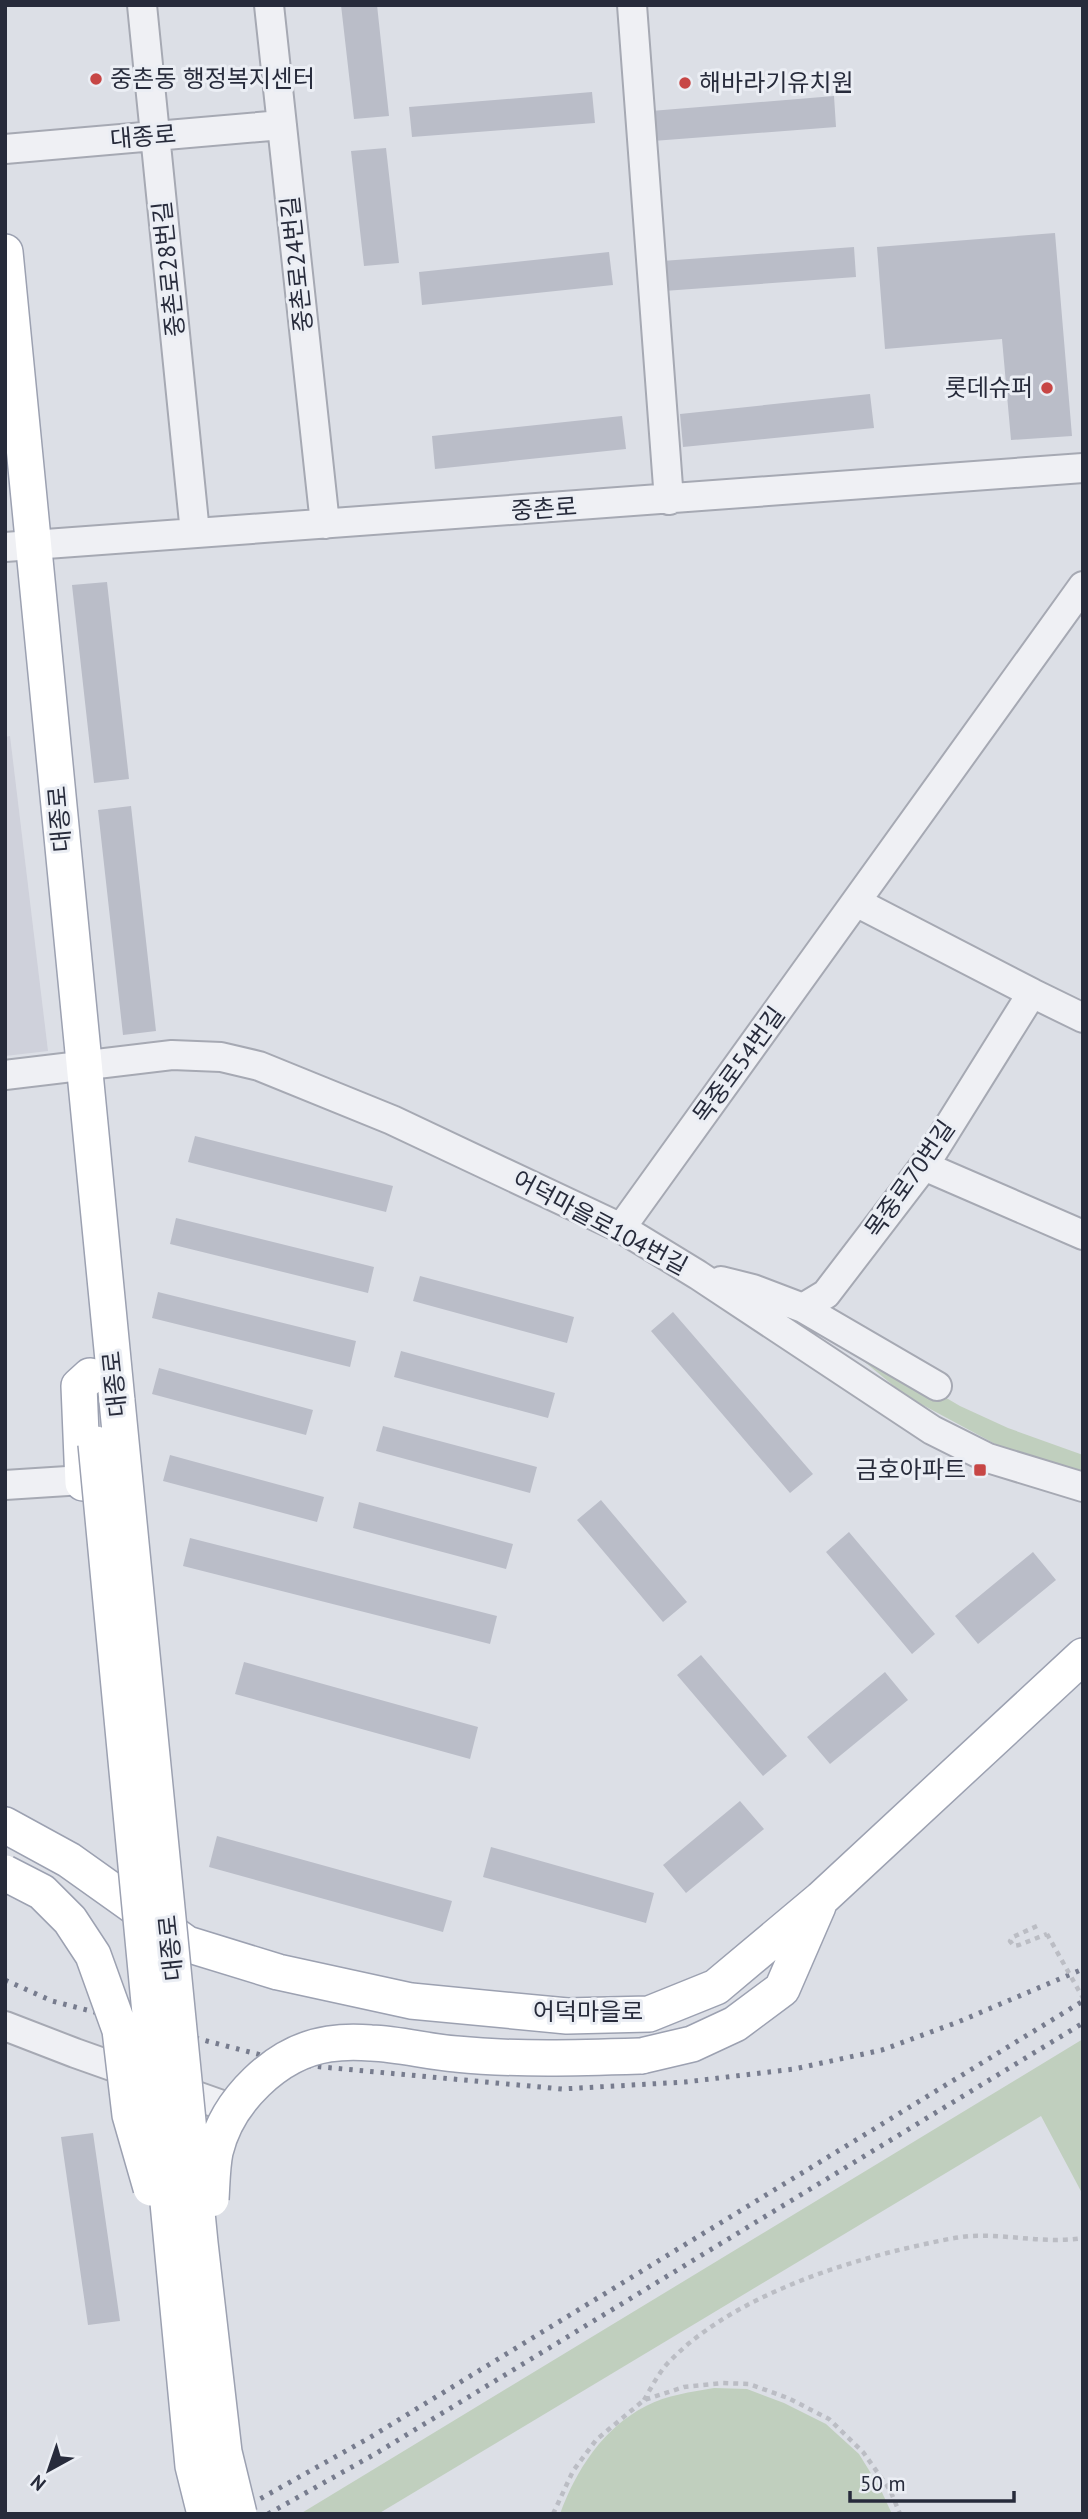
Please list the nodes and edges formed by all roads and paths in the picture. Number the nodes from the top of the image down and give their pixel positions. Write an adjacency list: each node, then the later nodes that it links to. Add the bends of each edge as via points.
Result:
1 (142, 5): 5 (street, 중촌로28번길)
2 (269, 5): 4 (street, 중촌로24번길)
3 (632, 5): 10 (street)
4 (282, 125): 5 (street, 대종로); 11 (street, 중촌로24번길)
5 (155, 136): 6 (street, 대종로); 12 (street, 중촌로28번길)
6 (5, 149)
7 (5, 252): 13 (main road, 대종로)
8 (1083, 468): 10 (street, 중촌로)
9 (5, 473): 13 (main road, 대종로)
10 (669, 500): 11 (street, 중촌로)
11 (325, 524): 12 (street, 중촌로)
12 (195, 533): 13 (street, 중촌로)
13 (17, 545): 18 (main road, 대종로)
14 (1083, 586): 15 (street, 목중로54번길)
15 (856, 902): 16 (street); 21 (street, 목중로54번길)
16 (1032, 993): 17 (street); 20 (street, 목중로70번길)
17 (1083, 1018)
18 (72, 1066): 19 (street, 어덕마을로104번길); 21 (street, 어덕마을로104번길, via 172,1055 222,1057 259,1066 392,1120); 26 (main road, 대종로)
19 (5, 1075)
20 (925, 1166): 22 (street); 24 (street, 목중로70번길, via 826,1294)
21 (621, 1228): 23 (street, 어덕마을로104번길)
22 (1083, 1235)
23 (698, 1275): 24 (street); 29 (street, 어덕마을로104번길, via 932,1430 988,1458)
24 (803, 1308): 25 (street)
25 (937, 1386)
26 (103, 1387): 27 (main road, via 79,1386); 36 (main road, via 124,1430 139,1582); 41 (main road, 대종로, bridge)
27 (83, 1480): 28 (street); 33 (main road)
28 (5, 1485)
29 (1083, 1487)
30 (1083, 1656): 34 (main road, 어덕마을로)
31 (5, 1825): 33 (main road, 어덕마을로, via 69,1860)
32 (5, 1873): 41 (main road, bridge, via 42,1892 70,1920 93,1955 120,2030 130,2115 148,2180)
33 (121, 1899): 36 (main road, 어덕마을로)
34 (821, 1899): 36 (main road, 어덕마을로, via 716,1987 649,2014 567,2016 411,2001 278,1972); 41 (main road, bridge, via 782,1989 735,2024 692,2044 641,2056 542,2059 372,2043 327,2044 295,2055 246,2092 228,2118 215,2151 211,2203)
35 (1037, 1926): 37 (path, bridge, via 1010,1941 1014,1946 1048,1934)
36 (187, 1944)
37 (1083, 1998)
38 (5, 2026): 39 (street)
39 (219, 2104)
40 (1083, 2238): 42 (path, via 1044,2241 973,2236 840,2266 729,2316 666,2365)
41 (186, 2244): 43 (main road, 대종로, bridge, via 193,2466); 44 (main road, 대종로, bridge)
42 (644, 2400): 45 (path, via 596,2440 573,2471); 46 (path, via 684,2387 722,2383 749,2384 788,2398 829,2420 863,2452 890,2490)
43 (205, 2514)
44 (239, 2514)
45 (553, 2514)
46 (900, 2514)

